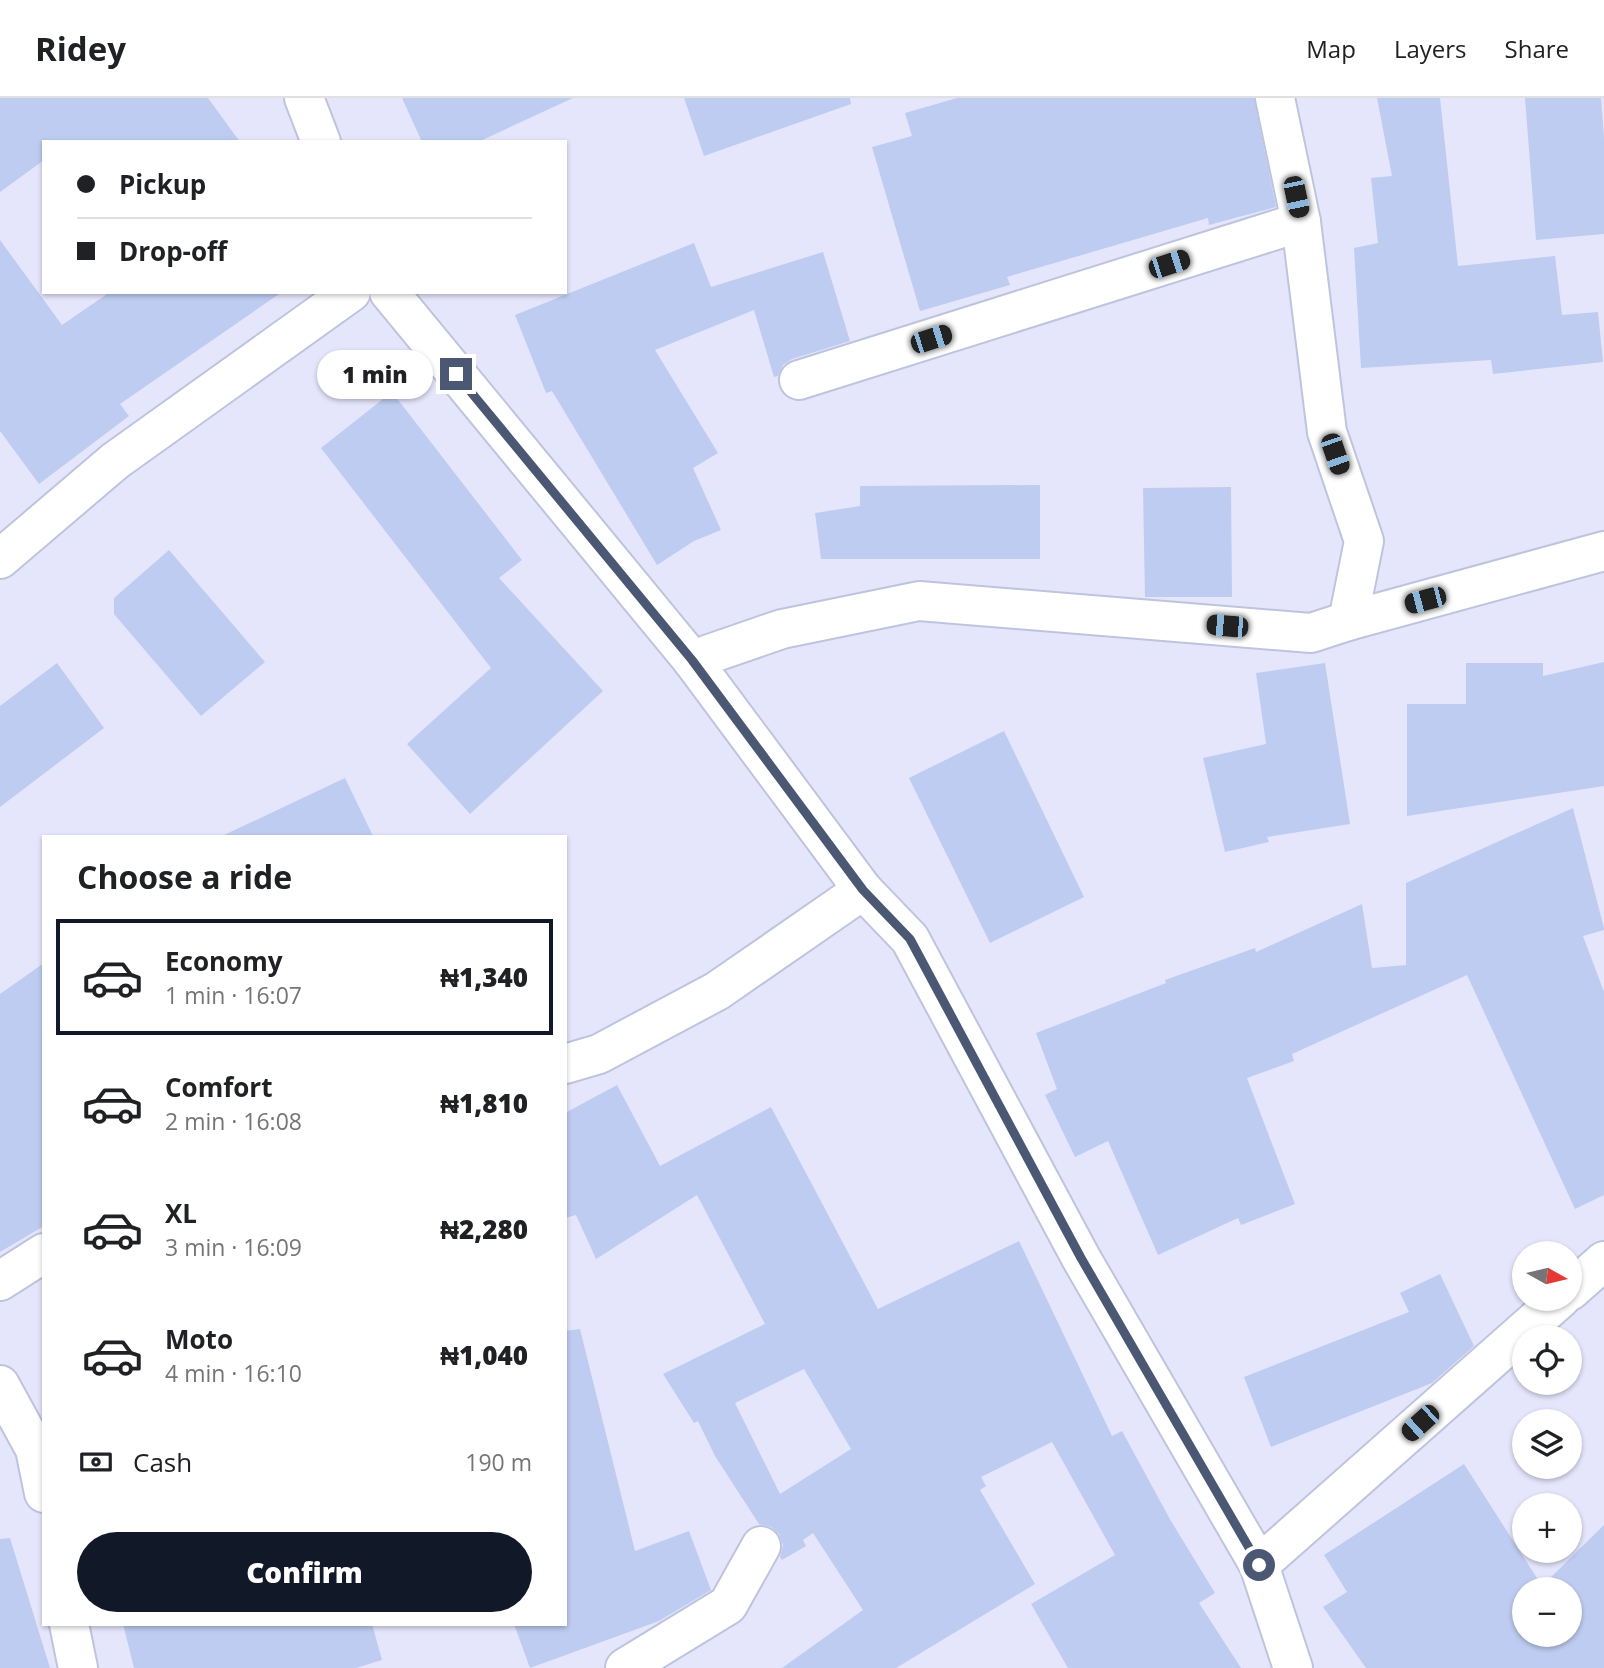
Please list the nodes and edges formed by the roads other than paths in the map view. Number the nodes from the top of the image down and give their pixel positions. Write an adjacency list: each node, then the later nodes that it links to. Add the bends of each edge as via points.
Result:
1 (304, 98): 3 (street)
2 (1275, 98): 4 (street)
3 (320, 140)
4 (1301, 222): 7 (street); 10 (street, via 1327,432 1364,541)
5 (348, 294): 8 (street)
6 (391, 294): 11 (street)
7 (799, 380)
8 (4, 543)
9 (1604, 551): 10 (street)
10 (1348, 621): 11 (street, via 1311,633 919,601 782,629)
11 (692, 660): 12 (street)
12 (863, 890): 13 (street, via 718,991 599,1054); 22 (street, via 910,939 1081,1258)
13 (567, 1063)
14 (42, 1254): 17 (street)
15 (1604, 1261): 16 (street)
16 (1582, 1280)
17 (0, 1281)
18 (1546, 1311): 22 (street)
19 (0, 1385): 20 (street, via 35,1448)
20 (42, 1483)
21 (761, 1546): 25 (street, via 728,1605)
22 (1259, 1565): 26 (street)
23 (69, 1626): 24 (street)
24 (78, 1668)
25 (625, 1668)
26 (1293, 1668)

